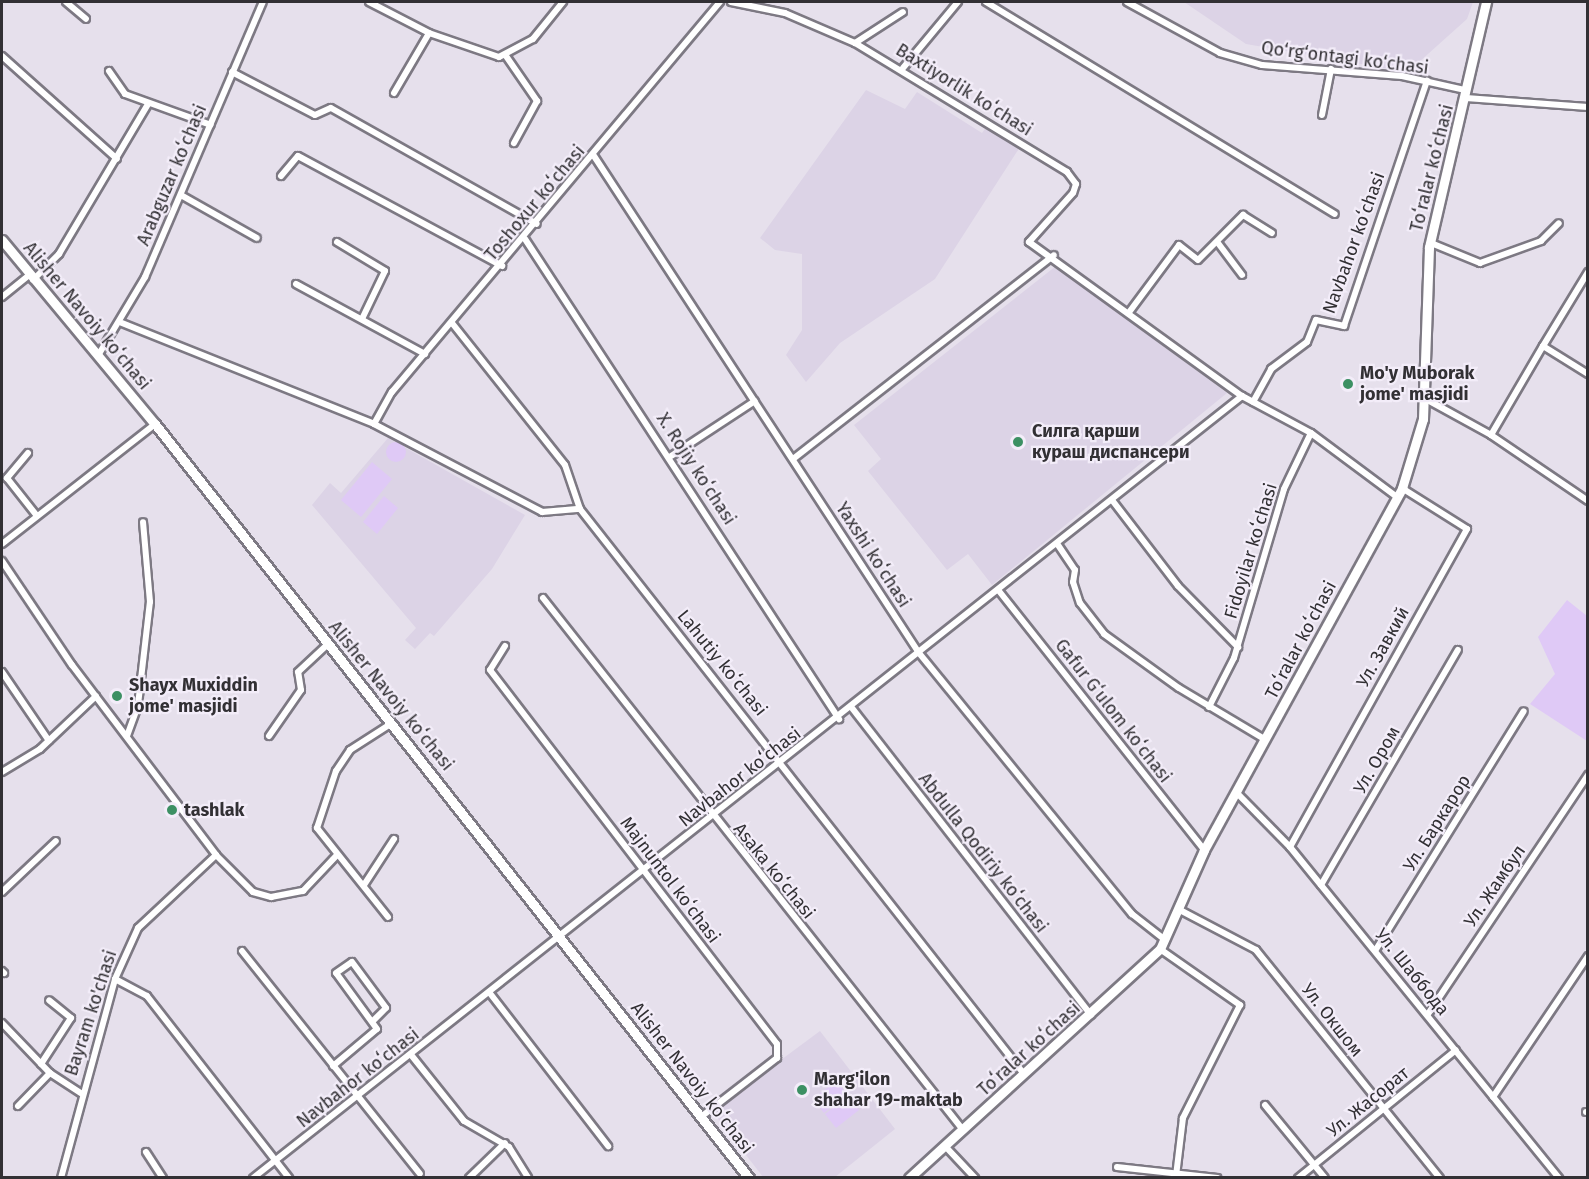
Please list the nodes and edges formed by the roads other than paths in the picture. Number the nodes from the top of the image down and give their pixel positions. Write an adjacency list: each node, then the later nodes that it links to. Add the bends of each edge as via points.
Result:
1 (66, 2): 12 (street)
2 (263, 2): 20 (street, Arabguzar koʻchasi)
3 (369, 2): 13 (street)
4 (560, 2): 16 (street, via 533,39)
5 (720, 2): 29 (street, Toshoxur koʻchasi)
6 (731, 2): 14 (street, Baxtiyorlik koʻchasi, via 785,14)
7 (957, 2): 17 (street)
8 (986, 2): 33 (street)
9 (1127, 2): 18 (street, Qo‘rg‘ontagi ko‘chasi, via 1221,53 1262,65)
10 (1486, 2): 23 (main road, Toʻralar koʻchasi)
11 (903, 12): 14 (street)
12 (86, 19)
13 (429, 33): 16 (street, via 478,53); 22 (street)
14 (855, 44): 17 (street, Baxtiyorlik koʻchasi)
15 (2, 56): 30 (street)
16 (506, 56): 28 (street, via 537,101)
17 (903, 68): 43 (street, Baxtiyorlik koʻchasi, via 1072,177 1074,193 1029,242)
18 (1331, 69): 21 (street, Qo‘rg‘ontagi ko‘chasi); 26 (street)
19 (109, 71): 24 (street, via 125,94)
20 (232, 72): 27 (street, Arabguzar koʻchasi); 35 (street, via 315,115 331,108)
21 (1427, 81): 23 (street, Qo‘rg‘ontagi ko‘chasi); 61 (street, Navbahor koʻchasi, via 1344,326 1316,320 1307,342 1271,369)
22 (394, 93)
23 (1465, 94): 25 (street, Qo‘rg‘ontagi ko‘chasi); 42 (main road, Toʻralar koʻchasi)
24 (148, 104): 27 (street); 30 (street)
25 (1587, 107)
26 (1322, 115)
27 (211, 125): 32 (street, Arabguzar koʻchasi)
28 (514, 143)
29 (594, 156): 35 (street, Toshoxur koʻchasi); 60 (street, Yaxshi koʻchasi)
30 (117, 159): 47 (street, via 60,254)
31 (282, 176): 44 (street, via 298,156)
32 (181, 195): 37 (street); 52 (street, Arabguzar koʻchasi)
33 (1335, 214)
34 (1559, 223): 42 (street, via 1541,241 1480,263)
35 (537, 224): 38 (street, Toshoxur koʻchasi)
36 (1272, 233): 41 (street, via 1243,215)
37 (257, 238)
38 (525, 238): 44 (street, Toshoxur koʻchasi); 67 (street, X. Rojiy koʻchasi)
39 (2, 240): 47 (main road, Alisher Navoiy koʻchasi)
40 (337, 242): 51 (street, via 386,274)
41 (1218, 243): 46 (street); 50 (street, via 1198,260 1179,245)
42 (1431, 243): 59 (main road, Toʻralar koʻchasi, via 1424,303)
43 (1054, 255): 50 (street, Baxtiyorlik koʻchasi); 68 (street)
44 (502, 266): 53 (street, Toshoxur koʻchasi)
45 (1587, 272): 54 (street)
46 (1242, 275)
47 (31, 277): 49 (street); 55 (main road, Alisher Navoiy koʻchasi)
48 (296, 284): 51 (street)
49 (2, 297)
50 (1130, 311): 58 (street, Baxtiyorlik koʻchasi)
51 (362, 319): 56 (street)
52 (122, 323): 55 (street, Arabguzar koʻchasi); 63 (street)
53 (452, 323): 56 (street, Toshoxur koʻchasi); 73 (street, Lahutiy koʻchasi, via 565,465)
54 (1543, 345): 57 (street); 65 (street)
55 (99, 354): 62 (main road, Alisher Navoiy koʻchasi)
56 (425, 354): 63 (street, Toshoxur koʻchasi, via 392,392)
57 (1587, 374)
58 (1242, 396): 61 (street); 71 (street, Navbahor koʻchasi)
59 (1424, 398): 65 (street); 69 (main road, Toʻralar koʻchasi, via 1418,444)
60 (755, 401): 67 (street); 68 (street, Yaxshi koʻchasi)
61 (1253, 402): 64 (street)
62 (155, 424): 74 (street); 81 (main road, Alisher Navoiy koʻchasi)
63 (374, 424): 73 (street, via 542,512)
64 (1311, 433): 70 (street); 83 (street, Fidoyilar koʻchasi, via 1284,489)
65 (1491, 435): 72 (street)
66 (27, 453): 74 (street, via 7,478)
67 (671, 456): 91 (street, X. Rojiy koʻchasi)
68 (793, 459): 85 (street, Yaxshi koʻchasi)
69 (1402, 488): 70 (main road, Toʻralar koʻchasi); 104 (street, Ул. Завкий, via 1467,529)
70 (1397, 497): 95 (main road, Toʻralar koʻchasi)
71 (1112, 500): 77 (street, Navbahor koʻchasi); 83 (street, Fidoyilar koʻchasi, via 1178,586)
72 (1587, 501)
73 (580, 509): 97 (street, Lahutiy koʻchasi)
74 (38, 516): 76 (street)
75 (143, 522): 93 (street, via 150,602 138,705)
76 (2, 544)
77 (1058, 545): 79 (street, Navbahor koʻchasi); 88 (street, via 1075,570 1073,582 1080,603 1104,634)
78 (2, 561): 87 (street)
79 (999, 591): 85 (street, Navbahor koʻchasi); 105 (street, Gafur Gʻulom koʻchasi)
80 (543, 598): 101 (street, Asaka koʻchasi)
81 (327, 644): 92 (main road, Alisher Navoiy koʻchasi); 94 (street, via 298,672 301,690)
82 (505, 646): 108 (street, Majnuntol koʻchasi, via 490,670)
83 (1238, 647): 88 (street, Fidoyilar koʻchasi)
84 (1458, 650): 110 (street, Ул. Ором)
85 (919, 653): 89 (street, Navbahor koʻchasi); 115 (street, Yaxshi koʻchasi, via 1132,914)
86 (2, 672): 96 (street)
87 (96, 696): 93 (street); 96 (street)
88 (1209, 707): 95 (street)
89 (852, 708): 91 (street, Navbahor koʻchasi); 124 (street, Abdulla Qodiriy koʻchasi)
90 (1524, 711): 118 (street, Ул. Баркарор)
91 (839, 719): 97 (street, Navbahor koʻchasi)
92 (392, 723): 107 (street, via 350,750 336,771 317,828); 114 (main road, Alisher Navoiy koʻchasi)
93 (128, 736): 106 (street)
94 (269, 736)
95 (1267, 740): 100 (main road, Toʻralar koʻchasi)
96 (49, 741): 98 (street)
97 (782, 763): 101 (street, Navbahor koʻchasi); 132 (street, Lahutiy koʻchasi)
98 (2, 772)
99 (1587, 775): 123 (street, Ул. Жамбул)
100 (1236, 792): 104 (street, Ул. Шаббода); 105 (main road, Toʻralar koʻchasi)
101 (711, 817): 108 (street, Navbahor koʻchasi); 140 (street, Asaka koʻchasi)
102 (394, 839): 109 (street)
103 (56, 841): 111 (street)
104 (1290, 847): 110 (street, Ул. Шаббода)
105 (1204, 850): 112 (main road, Toʻralar koʻchasi)
106 (216, 855): 107 (street, via 253,892 271,897 303,891); 120 (street, Bayram ko'chasi, via 138,928)
107 (337, 855): 109 (street)
108 (644, 871): 114 (street, Navbahor koʻchasi); 139 (street, Majnuntol koʻchasi, via 780,1052)
109 (364, 885): 113 (street)
110 (1321, 885): 118 (street, Ул. Шаббода)
111 (2, 892)
112 (1178, 909): 115 (main road, Toʻralar koʻchasi); 138 (street, Ул. Окшом, via 1256,950)
113 (388, 917)
114 (560, 937): 121 (street, Navbahor koʻchasi); 139 (main road, Alisher Navoiy koʻchasi)
115 (1165, 940): 116 (main road, Toʻralar koʻchasi)
116 (1160, 949): 124 (main road, Toʻralar koʻchasi); 149 (street, via 1240,1005 1183,1118)
117 (242, 951): 130 (street)
118 (1375, 951): 123 (street, Ул. Шаббода)
119 (1587, 957): 134 (street)
120 (115, 979): 133 (street, Bayram ko'chasi); 145 (street, via 147,996)
121 (489, 992): 128 (street, Navbahor koʻchasi); 142 (street)
122 (49, 1000): 129 (street, via 71,1018)
123 (1428, 1014): 127 (street, Ул. Шаббода)
124 (1091, 1016): 132 (main road, Toʻralar koʻchasi)
125 (373, 1021): 125 (street, via 336,973 352,962 386,1008); 130 (street, via 377,1029)
126 (2, 1023): 129 (street)
127 (1456, 1050): 134 (street, Ул. Шаббода); 138 (street, Ул. Жасорат)
128 (411, 1056): 135 (street, Navbahor koʻchasi); 141 (street, via 464,1121)
129 (41, 1064): 131 (street)
130 (333, 1066): 135 (street)
131 (50, 1072): 133 (street); 137 (street)
132 (1025, 1074): 140 (main road, Toʻralar koʻchasi)
133 (81, 1093): 150 (street, Bayram ko'chasi)
134 (1494, 1097): 163 (street, Ул. Шаббода)
135 (358, 1099): 145 (street, Navbahor koʻchasi); 148 (street)
136 (1265, 1105): 146 (street)
137 (18, 1106)
138 (1384, 1108): 146 (street, Ул. Жасорат); 162 (street, Ул. Окшом)
139 (701, 1117): 156 (main road, Alisher Navoiy koʻchasi)
140 (963, 1130): 143 (main road, Toʻralar koʻchasi)
141 (505, 1143): 154 (street); 155 (street)
142 (608, 1146)
143 (945, 1146): 157 (main road, Toʻralar koʻchasi); 158 (street)
144 (146, 1152): 151 (street)
145 (277, 1160): 152 (street, Navbahor koʻchasi); 153 (street)
146 (1314, 1164): 160 (street, Ул. Жасорат); 161 (street)
147 (1117, 1167): 149 (street)
148 (420, 1174)
149 (1176, 1176): 159 (street)
150 (61, 1178)
151 (163, 1178)
152 (253, 1178)
153 (290, 1178)
154 (469, 1178)
155 (528, 1178)
156 (749, 1178)
157 (909, 1178)
158 (975, 1178)
159 (1217, 1178)
160 (1298, 1178)
161 (1325, 1178)
162 (1440, 1178)
163 (1559, 1178)

